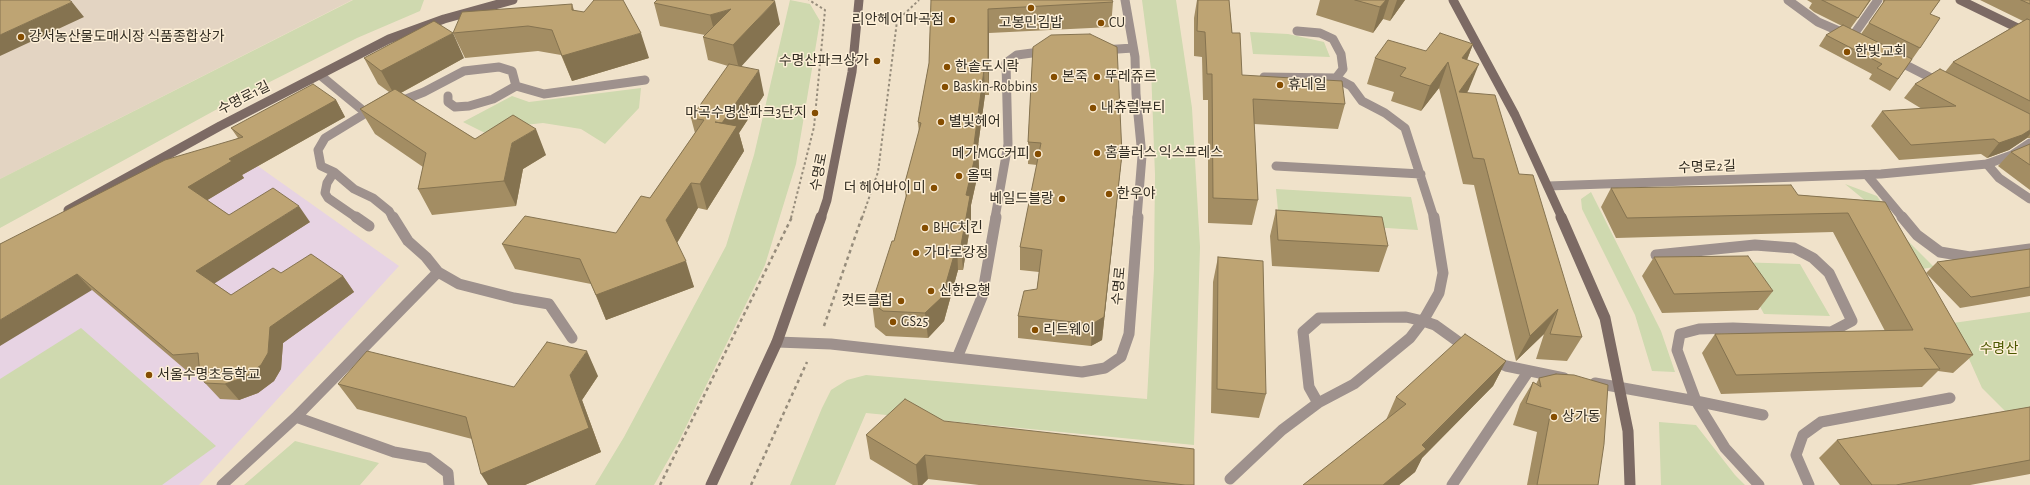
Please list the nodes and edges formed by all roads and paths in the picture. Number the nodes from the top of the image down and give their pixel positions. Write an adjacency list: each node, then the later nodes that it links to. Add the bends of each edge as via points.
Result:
1 (513, 0): 16 (street, 수명로1길, via 444,19 390,39)
2 (809, 0): 54 (path, via 825,10 814,127 794,212)
3 (859, 0): 41 (street, 수명로, via 852,72 827,200)
4 (920, 0): 42 (path, via 897,20 878,172 828,316)
5 (1125, 0): 12 (street, 수명로)
6 (1454, 0): 32 (street, via 1515,115)
7 (1788, 0): 8 (street, via 1818,22 1856,39)
8 (1878, 0)
9 (1960, 0): 11 (street)
10 (1297, 30): 18 (street, via 1320,33 1333,39 1341,54 1343,69)
11 (2030, 34)
12 (1133, 48): 13 (street); 43 (street, 수명로, via 1142,156 1129,334 1121,357 1105,368 1082,372)
13 (1094, 50)
14 (1056, 51): 43 (street, via 1017,55 1006,63 1008,144 982,297)
15 (1888, 55): 20 (street)
16 (320, 75): 25 (street); 34 (street, 수명로1길, via 220,126)
17 (1260, 77): 18 (street)
18 (1336, 78): 30 (street, via 1351,86 1362,101 1385,113 1405,128)
19 (645, 80): 21 (street, via 544,94)
20 (1945, 85)
21 (516, 86): 22 (street, via 493,99 469,106 455,107 448,102); 23 (street, via 512,71 499,67 464,71 424,92)
22 (448, 96)
23 (390, 105)
24 (378, 109): 25 (street)
25 (366, 113): 29 (street, via 325,138 318,150 321,166)
26 (2030, 142): 27 (street, 수명로2길, via 2012,155)
27 (1987, 164): 31 (street, 수명로2길); 33 (street, via 1999,178)
28 (1276, 166): 30 (street)
29 (334, 172): 35 (street, via 327,183 325,193 328,198); 38 (street, via 354,190 373,198 389,211 408,241)
30 (1421, 174): 39 (street, via 1436,223 1443,273 1439,293)
31 (1867, 175): 32 (street, 수명로2길); 36 (street, via 1916,235 1940,252 1970,257)
32 (1548, 186): 45 (street, via 1605,318)
33 (2030, 199)
34 (57, 216)
35 (369, 226)
36 (2030, 249)
37 (1656, 255): 47 (street, via 1755,245 1794,248 1813,258 1829,274 1852,321 1831,332 1733,328 1699,329 1680,334 1678,350)
38 (438, 272): 40 (street, via 459,284 549,304); 50 (street)
39 (1423, 322): 44 (street, via 1435,324 1477,353 1506,366); 48 (street, via 1410,338 1354,384); 48 (street, via 1406,317 1318,318 1303,332 1309,387)
40 (572, 338)
41 (777, 342): 42 (street, 수명로); 55 (street, 수명로)
42 (816, 343): 43 (street, 수명로); 56 (path)
43 (958, 358)
44 (1528, 372): 45 (street); 57 (street)
45 (1619, 387): 47 (street); 58 (street, via 1628,431)
46 (1950, 398): 60 (street, via 1821,422 1803,436 1796,455)
47 (1696, 401): 49 (street); 59 (street, via 1725,448)
48 (1318, 403): 51 (street, via 1282,430)
49 (1763, 415)
50 (296, 417): 52 (street); 53 (street, via 394,452 428,458 448,473)
51 (1230, 480)
52 (222, 485)
53 (449, 485)
54 (660, 485)
55 (711, 485)
56 (751, 485)
57 (1452, 485)
58 (1630, 485)
59 (1759, 485)
60 (1809, 485)

